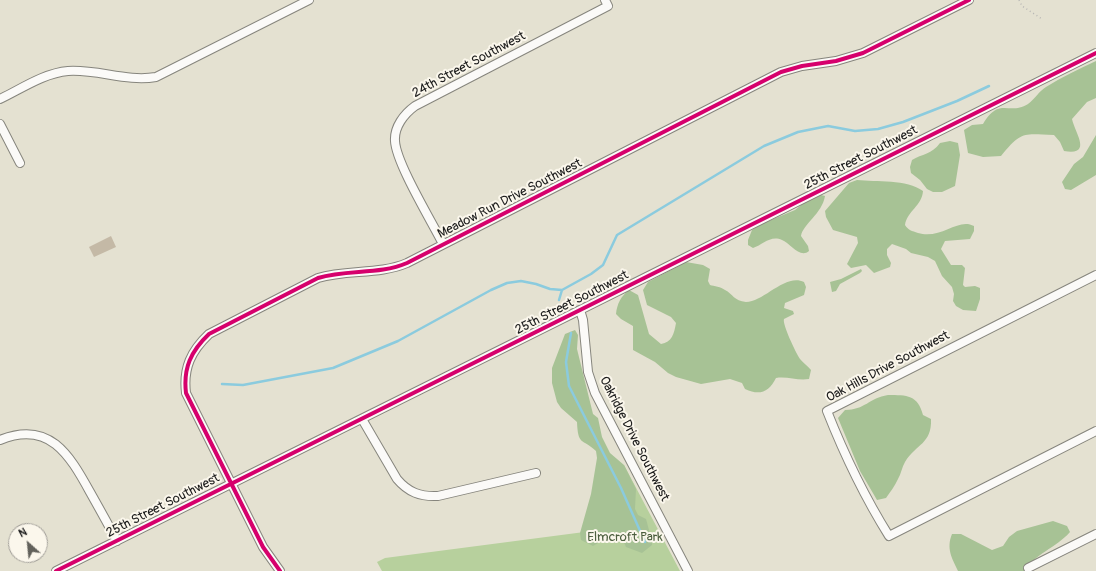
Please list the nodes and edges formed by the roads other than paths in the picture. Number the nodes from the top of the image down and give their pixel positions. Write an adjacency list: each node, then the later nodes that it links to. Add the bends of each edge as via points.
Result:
1 (309, 0): 5 (street, via 156,77 136,80 67,71 43,78)
2 (969, 0): 8 (street, Meadow Run Drive Southwest, via 854,56 781,72)
3 (607, 3): 8 (street, 24th Street Southwest, via 415,106 402,118 395,136 397,153)
4 (1096, 54): 10 (street, 25th Street Southwest)
5 (0, 99)
6 (0, 124): 7 (street)
7 (20, 163)
8 (443, 244): 15 (street, Meadow Run Drive Southwest, via 396,267 332,274 312,280 214,330 199,343 186,366 186,393)
9 (1096, 275): 12 (street, Oak Hills Drive Southwest, via 827,410 840,445 889,536)
10 (580, 310): 11 (street, 25th Street Southwest); 21 (street, Oakridge Drive Southwest, via 588,372 595,393)
11 (362, 419): 14 (street, via 397,479 414,493 438,496); 15 (street, 25th Street Southwest)
12 (1096, 431)
13 (0, 440): 17 (street, via 18,435 31,435 47,439 62,449 74,464)
14 (536, 473)
15 (231, 482): 17 (street, 25th Street Southwest); 20 (street, Meadow Run Drive Southwest, via 263,547)
16 (1096, 534): 18 (street)
17 (117, 541): 19 (street, 25th Street Southwest)
18 (1028, 568)
19 (56, 571)
20 (280, 571)
21 (688, 571)

